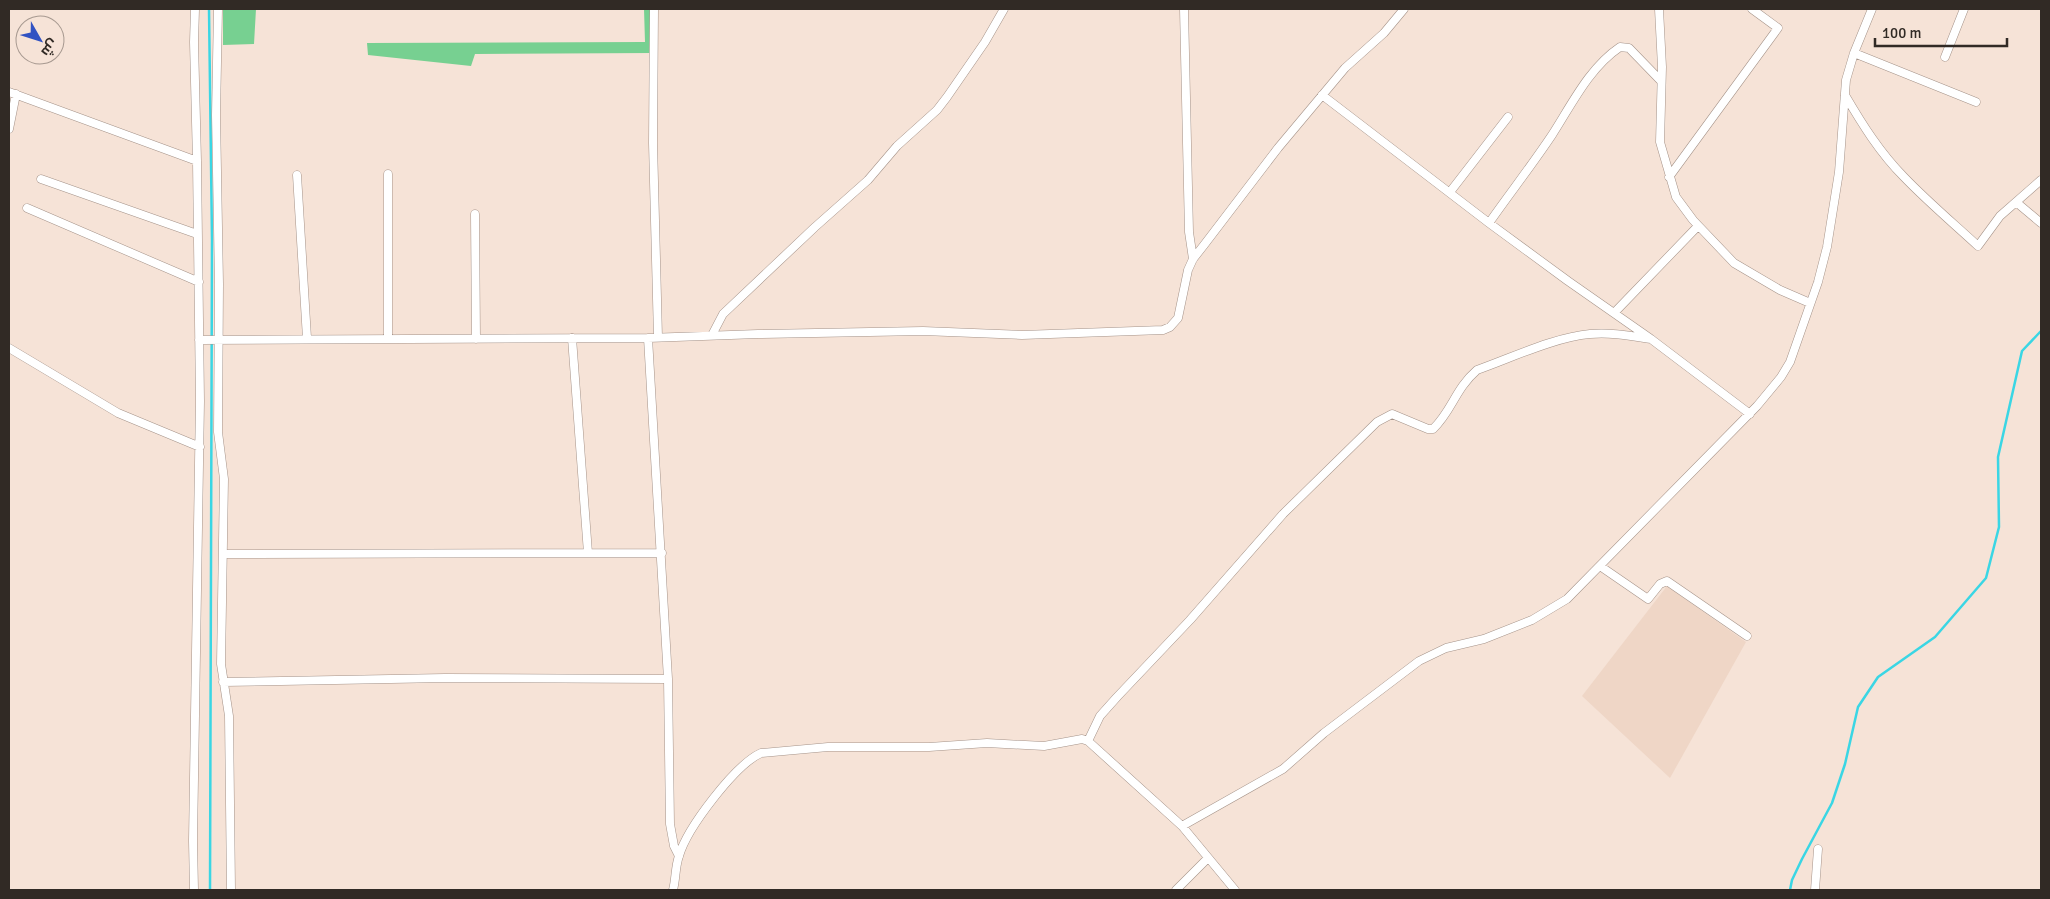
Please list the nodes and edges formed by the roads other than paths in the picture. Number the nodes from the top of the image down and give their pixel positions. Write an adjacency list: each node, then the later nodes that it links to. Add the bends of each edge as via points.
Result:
1 (195, 9): 20 (street)
2 (218, 9): 47 (street)
3 (654, 9): 39 (street, via 653,143)
4 (1004, 9): 38 (street, via 943,103 897,146 868,180 723,314)
5 (1184, 9): 34 (street, via 1189,223)
6 (1404, 9): 15 (street)
7 (1659, 9): 13 (street)
8 (1752, 9): 23 (street, via 1778,28)
9 (1872, 9): 11 (street)
10 (1964, 9): 12 (street)
11 (1854, 53): 16 (street); 17 (street)
12 (1945, 57)
13 (1661, 81): 23 (street, via 1659,134); 30 (street, via 1629,48 1620,47 1611,52 1587,79)
14 (12, 93): 19 (street); 20 (street)
15 (1322, 95): 26 (street); 34 (street)
16 (1845, 95): 27 (street, via 1864,127 1903,176 1978,246 1996,221); 36 (street, via 1840,172 1827,247)
17 (1976, 102)
18 (1508, 117): 26 (street)
19 (9, 129)
20 (197, 161): 33 (street)
21 (388, 174): 41 (street)
22 (297, 175): 40 (street)
23 (1669, 177): 32 (street, via 1676,197)
24 (41, 179): 33 (street)
25 (2041, 180): 27 (street)
26 (1450, 192): 30 (street)
27 (2016, 202): 31 (street)
28 (27, 208): 35 (street)
29 (475, 214): 44 (street)
30 (1489, 223): 37 (street)
31 (2041, 223)
32 (1698, 226): 36 (street, via 1734,263 1750,274); 37 (street)
33 (197, 234): 35 (street)
34 (1193, 259): 38 (street, via 1184,284 1178,318 1163,330 1022,335 923,331)
35 (199, 282): 46 (street)
36 (1810, 303): 49 (street, via 1790,362)
37 (1614, 313): 45 (street)
38 (712, 336): 39 (street)
39 (658, 337): 43 (street)
40 (307, 338): 41 (street); 47 (street)
41 (388, 338): 44 (street)
42 (572, 338): 43 (street); 44 (street); 51 (street)
43 (648, 338): 52 (street)
44 (476, 339)
45 (1652, 339): 49 (street); 58 (street, via 1617,334 1567,338 1477,370 1457,391 1433,429 1392,414 1376,422 1283,514 1190,620 1116,697 1100,716)
46 (201, 340): 47 (street); 50 (street)
47 (216, 341): 53 (street, via 218,432 224,479)
48 (9, 348): 50 (street, via 118,413)
49 (1750, 414): 54 (street)
50 (200, 447): 63 (street)
51 (588, 553): 52 (street); 53 (street)
52 (662, 553): 56 (street)
53 (223, 554): 57 (street, via 220,664)
54 (1600, 566): 55 (street, via 1648,599 1660,584 1667,581); 59 (street, via 1567,599 1532,620 1484,639 1446,648 1419,661 1324,733 1292,763)
55 (1747, 636)
56 (668, 680): 57 (street, via 446,678); 61 (street, via 670,824)
57 (223, 682): 64 (street, via 230,716)
58 (1088, 741): 59 (street); 61 (street, via 1044,746 987,743 929,747 828,747 761,753 746,762 715,796)
59 (1182, 826): 62 (street)
60 (1818, 849): 68 (street)
61 (679, 856): 65 (street)
62 (1208, 858): 66 (street); 67 (street)
63 (194, 890)
64 (231, 890)
65 (673, 890)
66 (1176, 890)
67 (1235, 890)
68 (1815, 890)

